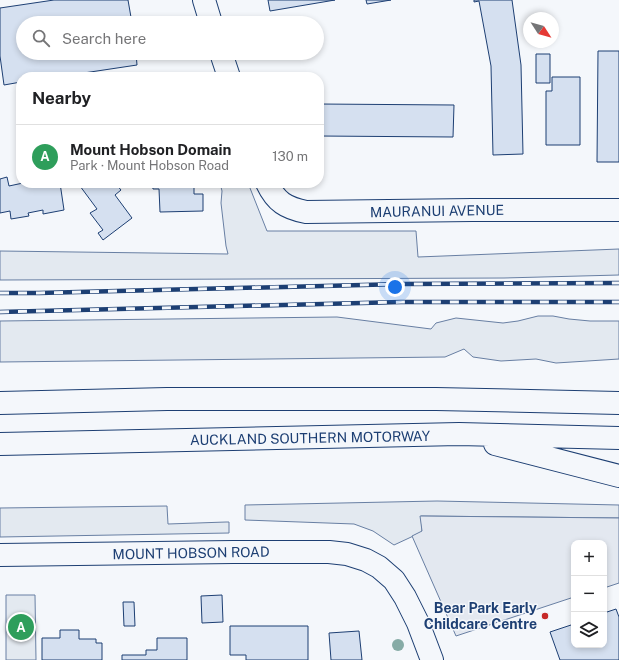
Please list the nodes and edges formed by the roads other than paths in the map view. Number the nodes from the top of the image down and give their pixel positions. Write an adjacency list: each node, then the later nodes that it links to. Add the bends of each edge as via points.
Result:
1 (204, 0): 2 (main road)
2 (209, 16)
3 (223, 60): 4 (main road)
4 (227, 72)
5 (270, 188): 6 (main road, MAURANUI AVENUE, via 280,202 306,212)
6 (619, 210)
7 (0, 403): 8 (main road, via 166,399 436,399)
8 (619, 403)
9 (459, 434): 10 (main road, AUCKLAND SOUTHERN MOTORWAY); 11 (main road, AUCKLAND SOUTHERN MOTORWAY); 12 (main road)
10 (619, 438)
11 (0, 444)
12 (619, 476)
13 (0, 555): 14 (main road, MOUNT HOBSON ROAD, via 233,552 347,554 379,567 394,580 418,622)
14 (432, 660)

